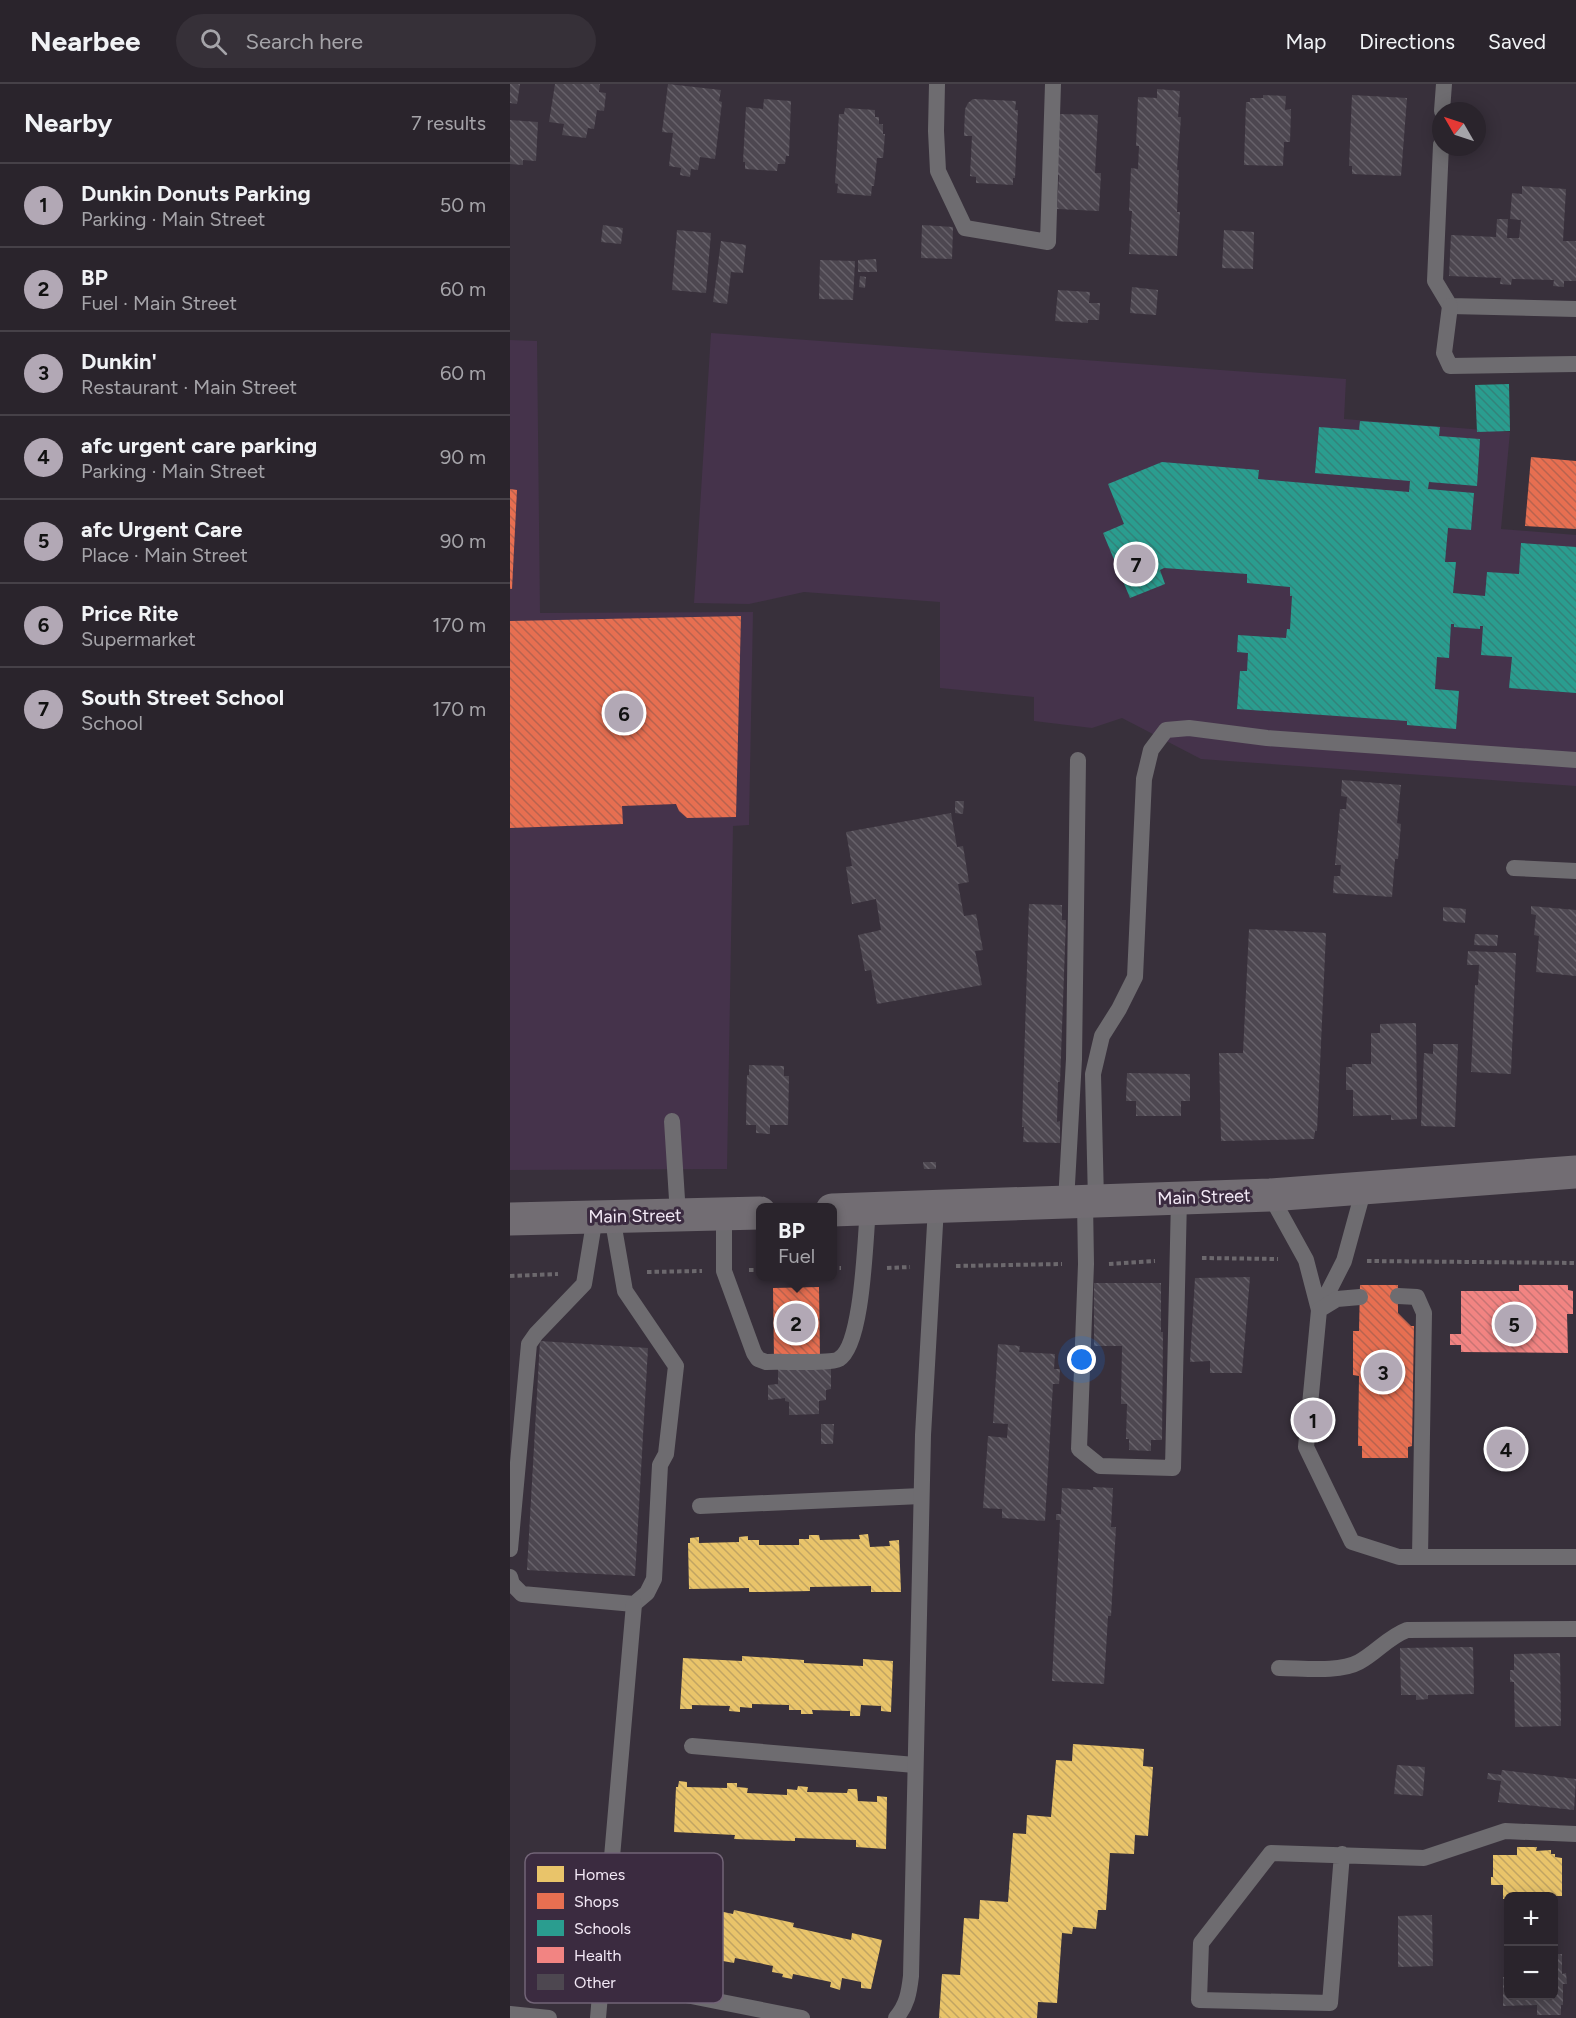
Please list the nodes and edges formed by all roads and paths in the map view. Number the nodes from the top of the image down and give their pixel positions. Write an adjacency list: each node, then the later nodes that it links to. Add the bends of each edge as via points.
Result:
1 (937, 84): 2 (lane, via 938,171 965,228 1048,242)
2 (1053, 84)
3 (1444, 84): 4 (lane)
4 (1443, 102)
5 (1441, 156): 6 (lane, via 1435,281)
6 (1450, 306): 7 (lane); 8 (lane, via 1444,352 1450,366)
7 (1576, 309)
8 (1576, 364)
9 (1078, 760): 18 (lane, via 1074,1059)
10 (1576, 760): 18 (lane, via 1267,738 1189,728 1166,730 1151,750 1144,779 1135,977 1102,1036 1093,1074)
11 (1514, 868): 12 (lane)
12 (1576, 871)
13 (672, 1121): 24 (lane)
14 (1576, 1172): 15 (main road, Main Street)
15 (1364, 1188): 16 (main road, Main Street); 29 (lane, via 1344,1261)
16 (1270, 1195): 17 (main road, Main Street); 29 (lane, via 1306,1260)
17 (1179, 1198): 18 (main road, Main Street); 18 (lane, via 1173,1468 1100,1466 1079,1449 1086,1264)
18 (1082, 1202): 19 (main road, Main Street)
19 (936, 1207): 20 (main road, Main Street); 30 (lane)
20 (868, 1209): 21 (main road, Main Street); 23 (lane, via 855,1334 848,1352 837,1361 758,1359 724,1271)
21 (837, 1210)
22 (756, 1213): 23 (main road, Main Street)
23 (724, 1214): 24 (main road, Main Street)
24 (678, 1215): 25 (main road, Main Street)
25 (604, 1217): 26 (main road, Main Street); 32 (lane, via 584,1284 530,1344); 36 (lane, via 625,1291 676,1366 666,1454 660,1465 654,1579 647,1593)
26 (510, 1219)
27 (1398, 1296): 33 (lane, via 1417,1297 1424,1313)
28 (1360, 1297): 29 (lane, via 1337,1299)
29 (1319, 1310): 33 (lane, via 1306,1447 1352,1542 1399,1557)
30 (921, 1496): 31 (lane); 40 (lane)
31 (700, 1506)
32 (510, 1549)
33 (1420, 1557): 34 (lane)
34 (1576, 1557)
35 (510, 1577): 36 (lane, via 522,1594)
36 (634, 1604): 42 (lane)
37 (1576, 1629): 38 (lane, via 1407,1630 1345,1668)
38 (1279, 1668)
39 (692, 1746): 40 (lane)
40 (915, 1765): 50 (lane, via 911,1976 908,1999)
41 (1576, 1834): 43 (lane, via 1505,1831 1424,1858)
42 (612, 1853)
43 (1341, 1854): 43 (lane, via 1271,1853 1201,1943 1199,2000 1330,2003)
44 (723, 2002): 49 (lane)
45 (599, 2003): 48 (lane)
46 (510, 2014): 47 (lane)
47 (549, 2018)
48 (598, 2018)
49 (802, 2018)
50 (896, 2018)

